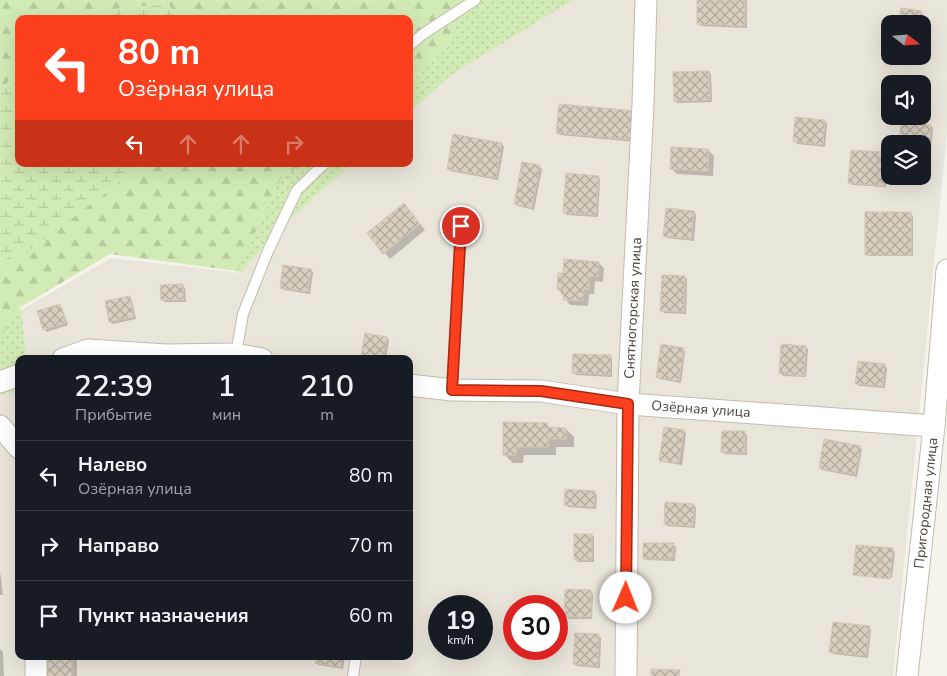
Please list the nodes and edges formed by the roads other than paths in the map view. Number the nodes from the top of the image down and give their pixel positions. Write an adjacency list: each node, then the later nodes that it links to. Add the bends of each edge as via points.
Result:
1 (475, 0): 3 (lane)
2 (646, 0): 16 (street, Снятногорская улица)
3 (413, 43)
4 (321, 167): 7 (lane, via 297,190 268,251 243,314)
5 (461, 226): 15 (lane)
6 (947, 270): 18 (street, Пригородная улица)
7 (236, 354): 10 (street); 11 (street)
8 (74, 355): 9 (street, via 88,350)
9 (166, 355)
10 (166, 355)
11 (241, 355)
12 (15, 376): 13 (street)
13 (0, 382)
14 (413, 385): 15 (street, Озёрная улица)
15 (452, 390): 16 (street, Озёрная улица, via 541,391)
16 (628, 404): 18 (street, Озёрная улица); 24 (street, Снятногорская улица)
17 (0, 426): 19 (street)
18 (934, 426): 25 (street, Пригородная улица)
19 (15, 443)
20 (36, 660): 22 (street)
21 (355, 660): 23 (lane)
22 (36, 676)
23 (353, 676)
24 (626, 676)
25 (907, 676)

